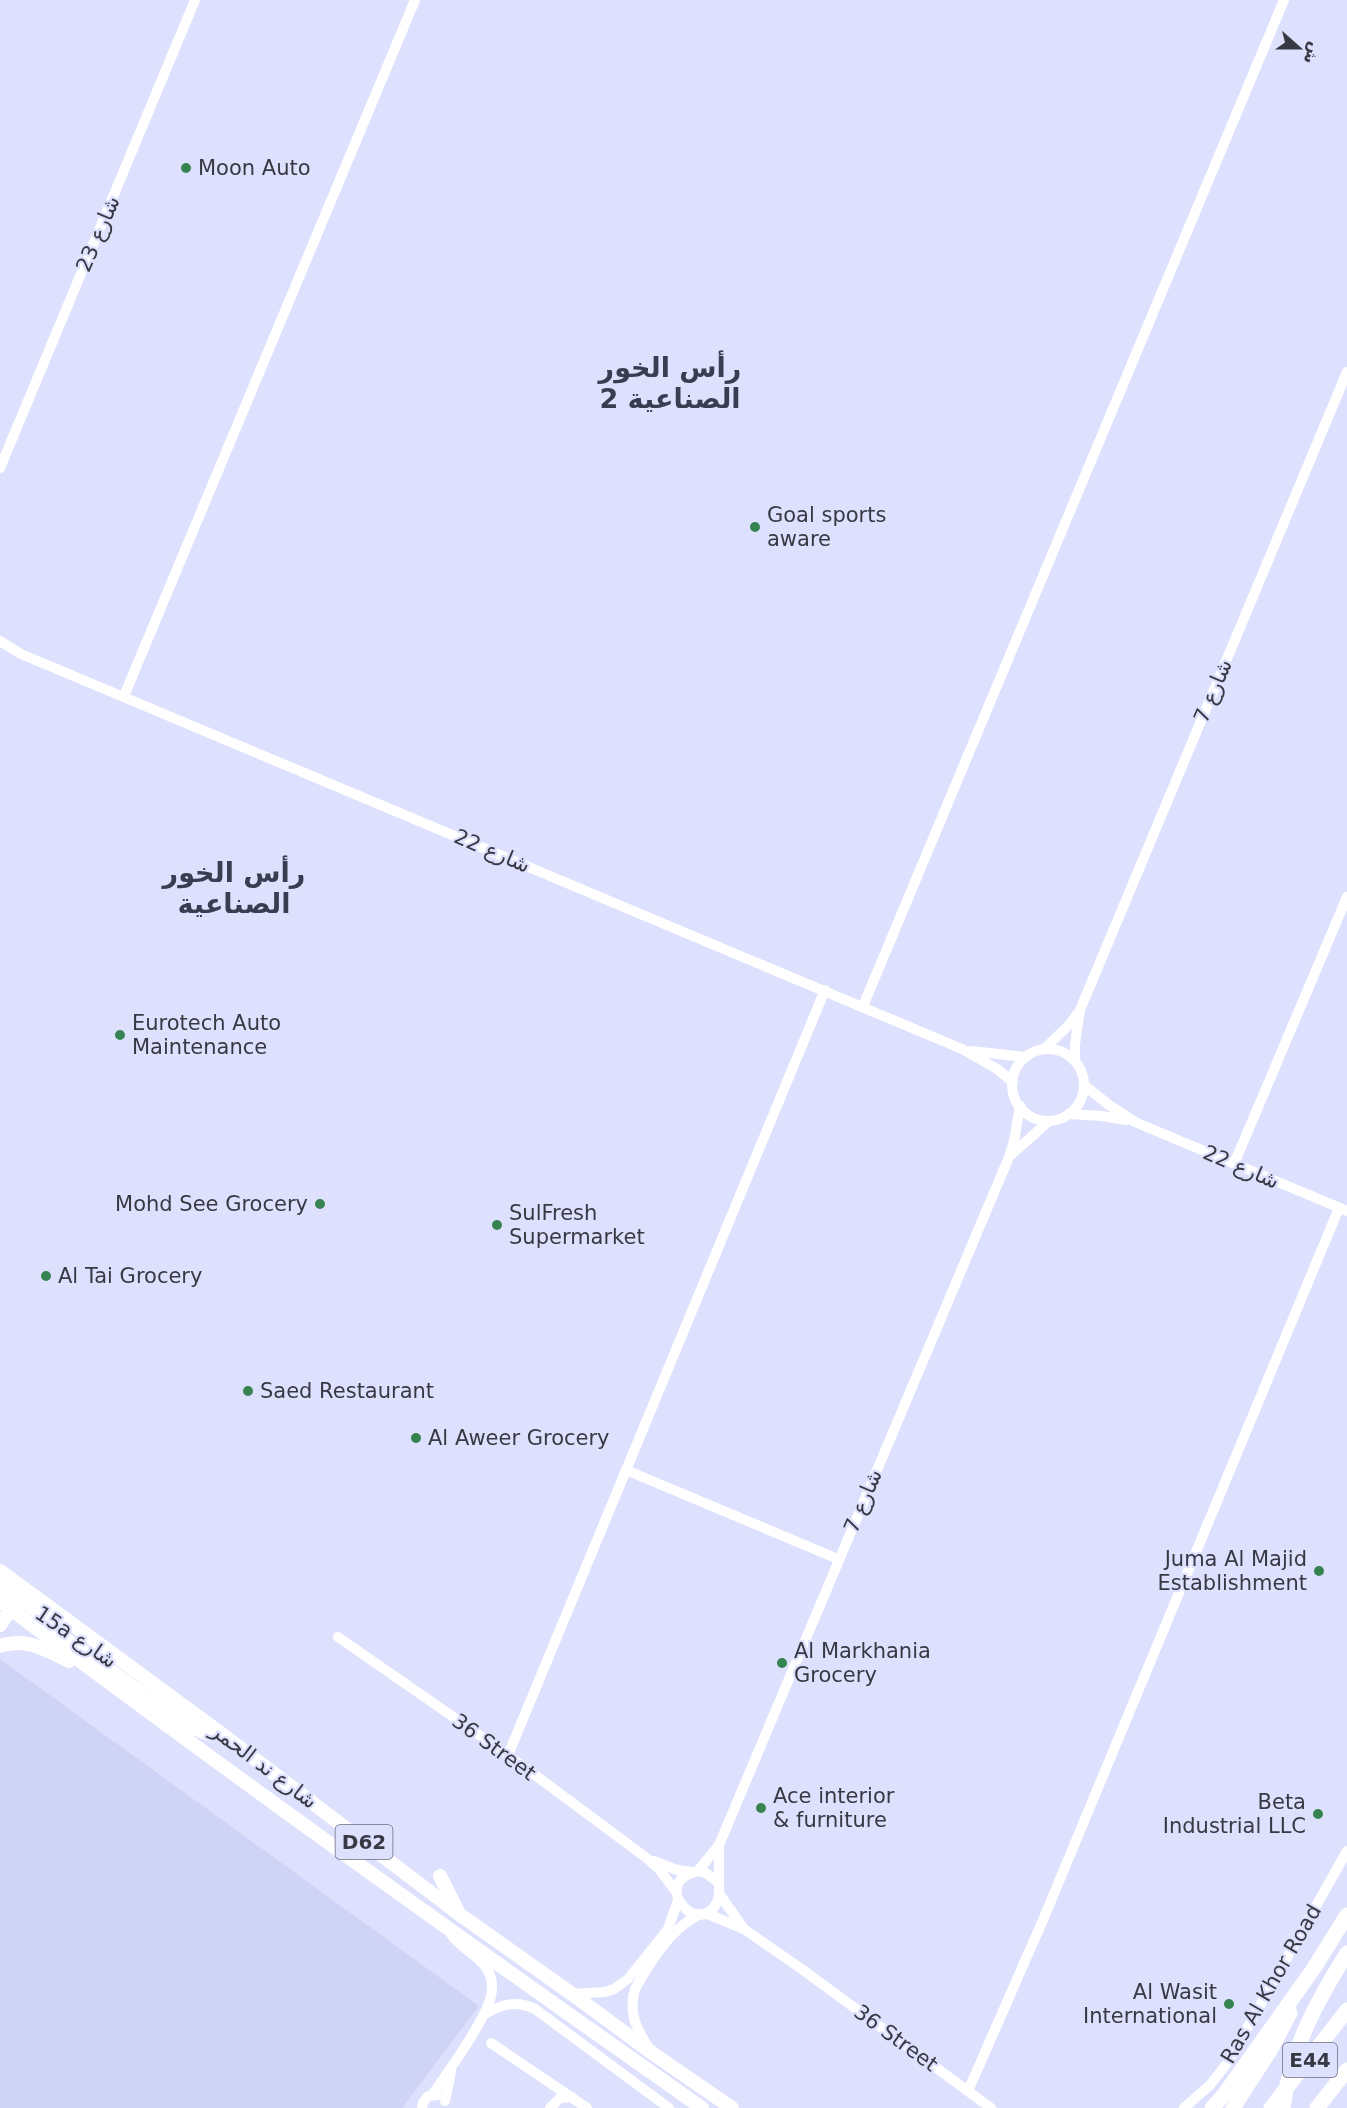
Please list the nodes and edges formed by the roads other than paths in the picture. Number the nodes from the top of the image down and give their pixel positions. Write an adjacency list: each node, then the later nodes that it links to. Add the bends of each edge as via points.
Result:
1 (195, 0): 5 (street, شارع 23)
2 (415, 0): 9 (street)
3 (1284, 0): 12 (street)
4 (1347, 372): 13 (street, شارع 7)
5 (0, 468)
6 (0, 641): 8 (street, شارع 22)
7 (0, 650): 8 (street, شارع 22)
8 (21, 654): 9 (street, شارع 22)
9 (123, 696): 11 (street, شارع 22)
10 (1347, 897): 25 (street)
11 (825, 990): 12 (street, شارع 22); 27 (street)
12 (863, 1006): 14 (street, شارع 22)
13 (1080, 1010): 15 (street, شارع 7); 17 (street, شارع 7)
14 (962, 1049): 16 (street, شارع 22); 18 (street, شارع 22)
15 (1044, 1049): 16 (street); 17 (street, via 1066,1054)
16 (1026, 1057): 18 (street)
17 (1075, 1061): 19 (street)
18 (1013, 1082): 20 (street)
19 (1084, 1084): 21 (street, via 1077,1106); 23 (street, شارع 22)
20 (1020, 1106): 22 (street, via 1028,1114); 24 (street, شارع 7)
21 (1069, 1114): 22 (street); 23 (street, شارع 22)
22 (1049, 1121): 24 (street)
23 (1135, 1122): 25 (street, شارع 22)
24 (1009, 1157): 28 (street, شارع 7)
25 (1234, 1164): 26 (street, شارع 22)
26 (1343, 1210): 63 (street)
27 (626, 1470): 28 (street); 40 (street)
28 (838, 1559): 41 (street, شارع 7)
29 (0, 1571): 30 (main road, شارع ند الحمر / D62)
30 (16, 1583): 32 (main road, 15a شارع); 37 (main road, شارع ند الحمر / D62)
31 (0, 1586): 32 (main road, 15a شارع)
32 (9, 1603): 33 (main road, 15a شارع); 34 (main road, شارع ند الحمر / D62); 37 (main road, 15a شارع, via 112,1662)
33 (0, 1625)
34 (33, 1627): 38 (main road, شارع ند الحمر / D62); 39 (main road, via 36,1621 42,1622 193,1730)
35 (338, 1637): 40 (street, 36 Street)
36 (0, 1646): 38 (main road, via 33,1645)
37 (136, 1671): 39 (main road, شارع ند الحمر / D62)
38 (95, 1674): 51 (main road, شارع ند الحمر / D62)
39 (223, 1735): 48 (main road, شارع ند الحمر / D62)
40 (508, 1755): 43 (street, 36 Street)
41 (719, 1845): 44 (street, شارع 7); 46 (street, شارع 7)
42 (1347, 1851): 73 (street, Ras Al Khor Road, via 1228,2062)
43 (648, 1859): 44 (street, 36 Street); 47 (street, 36 Street)
44 (695, 1872): 46 (street, via 712,1876); 47 (street, via 681,1880)
45 (441, 1876): 48 (main road)
46 (719, 1889): 49 (street, via 717,1903); 52 (street, 36 Street)
47 (677, 1896): 49 (street, via 686,1911); 55 (street, via 668,1929 628,1979 605,1992)
48 (459, 1914): 55 (main road, شارع ند الحمر / D62)
49 (703, 1914): 52 (street, 36 Street); 59 (street, via 673,1933 632,1999 637,2030)
50 (1347, 1916): 54 (highway)
51 (448, 1928): 57 (street, via 455,1941 483,1963 490,1975 492,1989); 70 (main road, شارع ند الحمر / D62)
52 (744, 1929): 63 (street, 36 Street)
53 (1347, 1953): 77 (highway, via 1300,2039)
54 (1314, 1968): 74 (highway); 75 (highway, via 1282,2030)
55 (572, 1994): 59 (main road, شارع ند الحمر / D62)
56 (1347, 2010): 76 (highway, E44)
57 (484, 2014): 60 (street); 69 (street, via 506,2004 535,2009)
58 (491, 2043): 62 (street)
59 (655, 2055): 71 (main road, شارع ند الحمر / D62)
60 (456, 2058): 65 (street); 66 (street, via 448,2080)
61 (1347, 2070): 78 (highway, E44)
62 (548, 2082): 64 (street); 67 (street, via 554,2095)
63 (968, 2091): 72 (street, 36 Street)
64 (573, 2098): 67 (street, via 567,2096); 68 (street)
65 (424, 2103): 66 (street, via 440,2096)
66 (447, 2105)
67 (552, 2105)
68 (587, 2108)
69 (669, 2108)
70 (702, 2108)
71 (732, 2108)
72 (990, 2108)
73 (1184, 2108)
74 (1212, 2108)
75 (1233, 2108)
76 (1271, 2108)
77 (1283, 2108)
78 (1317, 2108)

